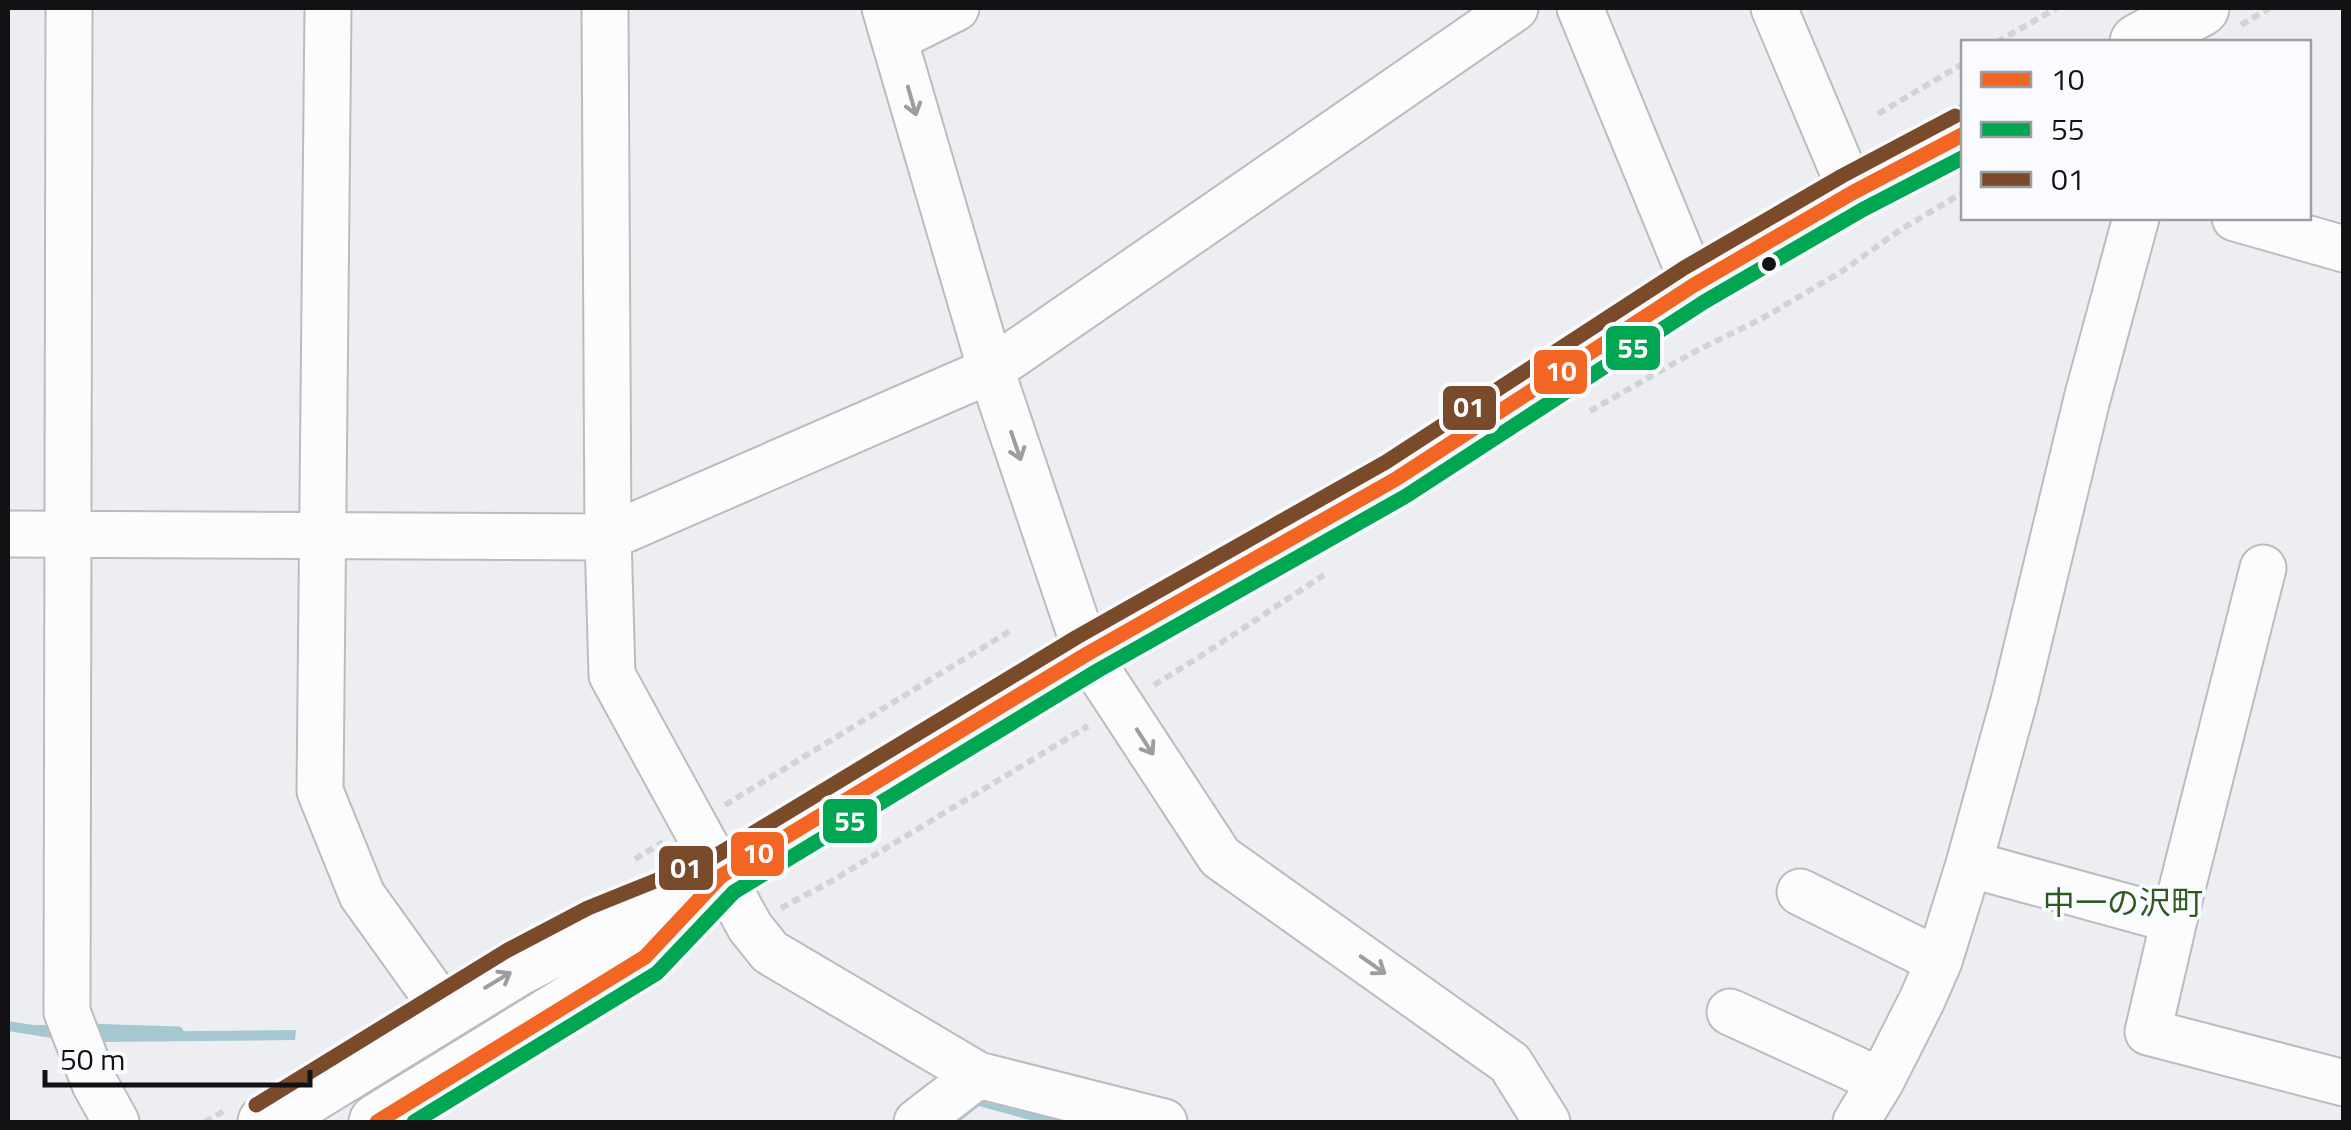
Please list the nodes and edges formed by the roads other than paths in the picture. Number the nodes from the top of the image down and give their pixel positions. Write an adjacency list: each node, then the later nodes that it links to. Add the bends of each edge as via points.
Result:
1 (70, 8): 19 (street)
2 (328, 8): 20 (street)
3 (605, 8): 21 (street)
4 (956, 8): 9 (street)
5 (1516, 8): 17 (street)
6 (1580, 8): 16 (street)
7 (1774, 8): 12 (street)
8 (2201, 8): 10 (main road)
9 (890, 23): 17 (street, one-way to 17)
10 (2145, 40)
11 (1961, 136): 12 (main road)
12 (1852, 193): 16 (main road)
13 (2135, 220): 24 (street)
14 (2242, 220): 15 (street)
15 (2344, 249)
16 (1694, 285): 23 (main road, via 1396,479)
17 (991, 370): 21 (street); 23 (street, one-way to 23)
18 (8, 534): 19 (street)
19 (68, 534): 20 (street); 34 (street, via 67,1012)
20 (324, 534): 21 (street); 29 (street, via 320,792 362,895)
21 (608, 537): 25 (street, via 612,675)
22 (2264, 568): 27 (street)
23 (1087, 654): 25 (main road); 39 (street, one-way to 39, via 1220,856 1510,1062)
24 (1969, 864): 27 (street); 28 (street)
25 (721, 876): 29 (main road, one-way to 25, via 596,927); 31 (street, via 770,952); 36 (main road, via 645,957)
26 (1800, 892): 28 (street)
27 (2174, 920): 33 (street, via 2148,1032)
28 (1939, 961): 32 (street)
29 (446, 1012): 35 (main road)
30 (1730, 1012): 32 (street)
31 (978, 1075): 37 (street); 38 (street)
32 (1881, 1081): 40 (street)
33 (2344, 1082)
34 (116, 1122)
35 (266, 1122)
36 (377, 1122)
37 (918, 1122)
38 (1164, 1122)
39 (1547, 1122)
40 (1856, 1122)

